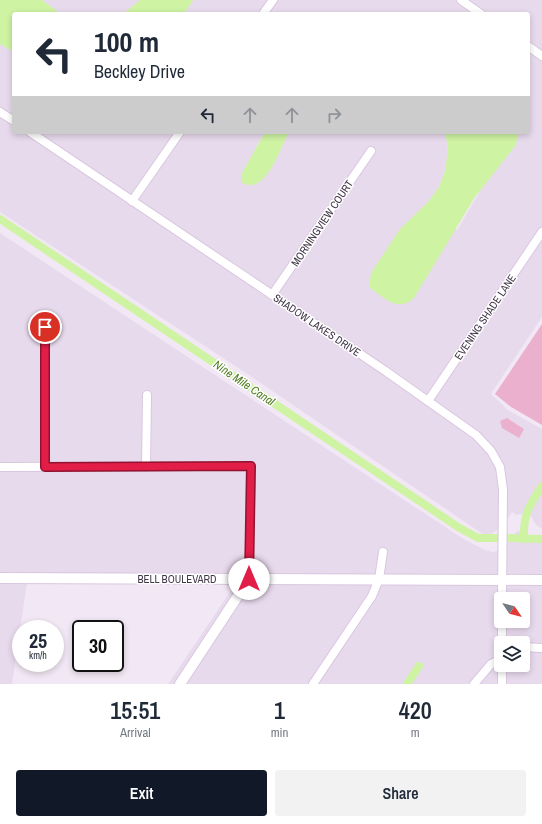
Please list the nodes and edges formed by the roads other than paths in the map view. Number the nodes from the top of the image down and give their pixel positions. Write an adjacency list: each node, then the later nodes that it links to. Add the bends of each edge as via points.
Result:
1 (273, 0): 3 (street)
2 (461, 0): 4 (street)
3 (264, 12)
4 (478, 12)
5 (530, 47): 6 (street)
6 (542, 56)
7 (0, 112): 8 (street)
8 (12, 120)
9 (33, 134): 12 (street, SHADOW LAKES DRIVE)
10 (179, 134): 12 (street)
11 (371, 151): 14 (street, MORNINGVIEW COURT)
12 (132, 201): 14 (street, SHADOW LAKES DRIVE)
13 (542, 232): 17 (street, EVENING SHADE LANE)
14 (272, 295): 17 (street, SHADOW LAKES DRIVE)
15 (45, 327): 19 (street)
16 (147, 395): 20 (street)
17 (428, 401): 25 (street, SHADOW LAKES DRIVE, via 476,435 500,467 503,490)
18 (0, 467): 19 (street)
19 (45, 467): 20 (street)
20 (146, 467): 23 (street, via 251,466)
21 (383, 552): 24 (street)
22 (0, 578): 23 (street, BELL BOULEVARD)
23 (249, 579): 24 (street, BELL BOULEVARD); 32 (street)
24 (379, 580): 25 (street, BELL BOULEVARD); 33 (street, via 368,604)
25 (503, 580): 26 (street, BELL BOULEVARD); 27 (street, SHADOW LAKES DRIVE)
26 (542, 580)
27 (502, 592)
28 (530, 647): 29 (street)
29 (542, 648)
30 (494, 662): 34 (street)
31 (502, 672): 35 (street)
32 (180, 684)
33 (313, 684)
34 (474, 684)
35 (502, 684)

